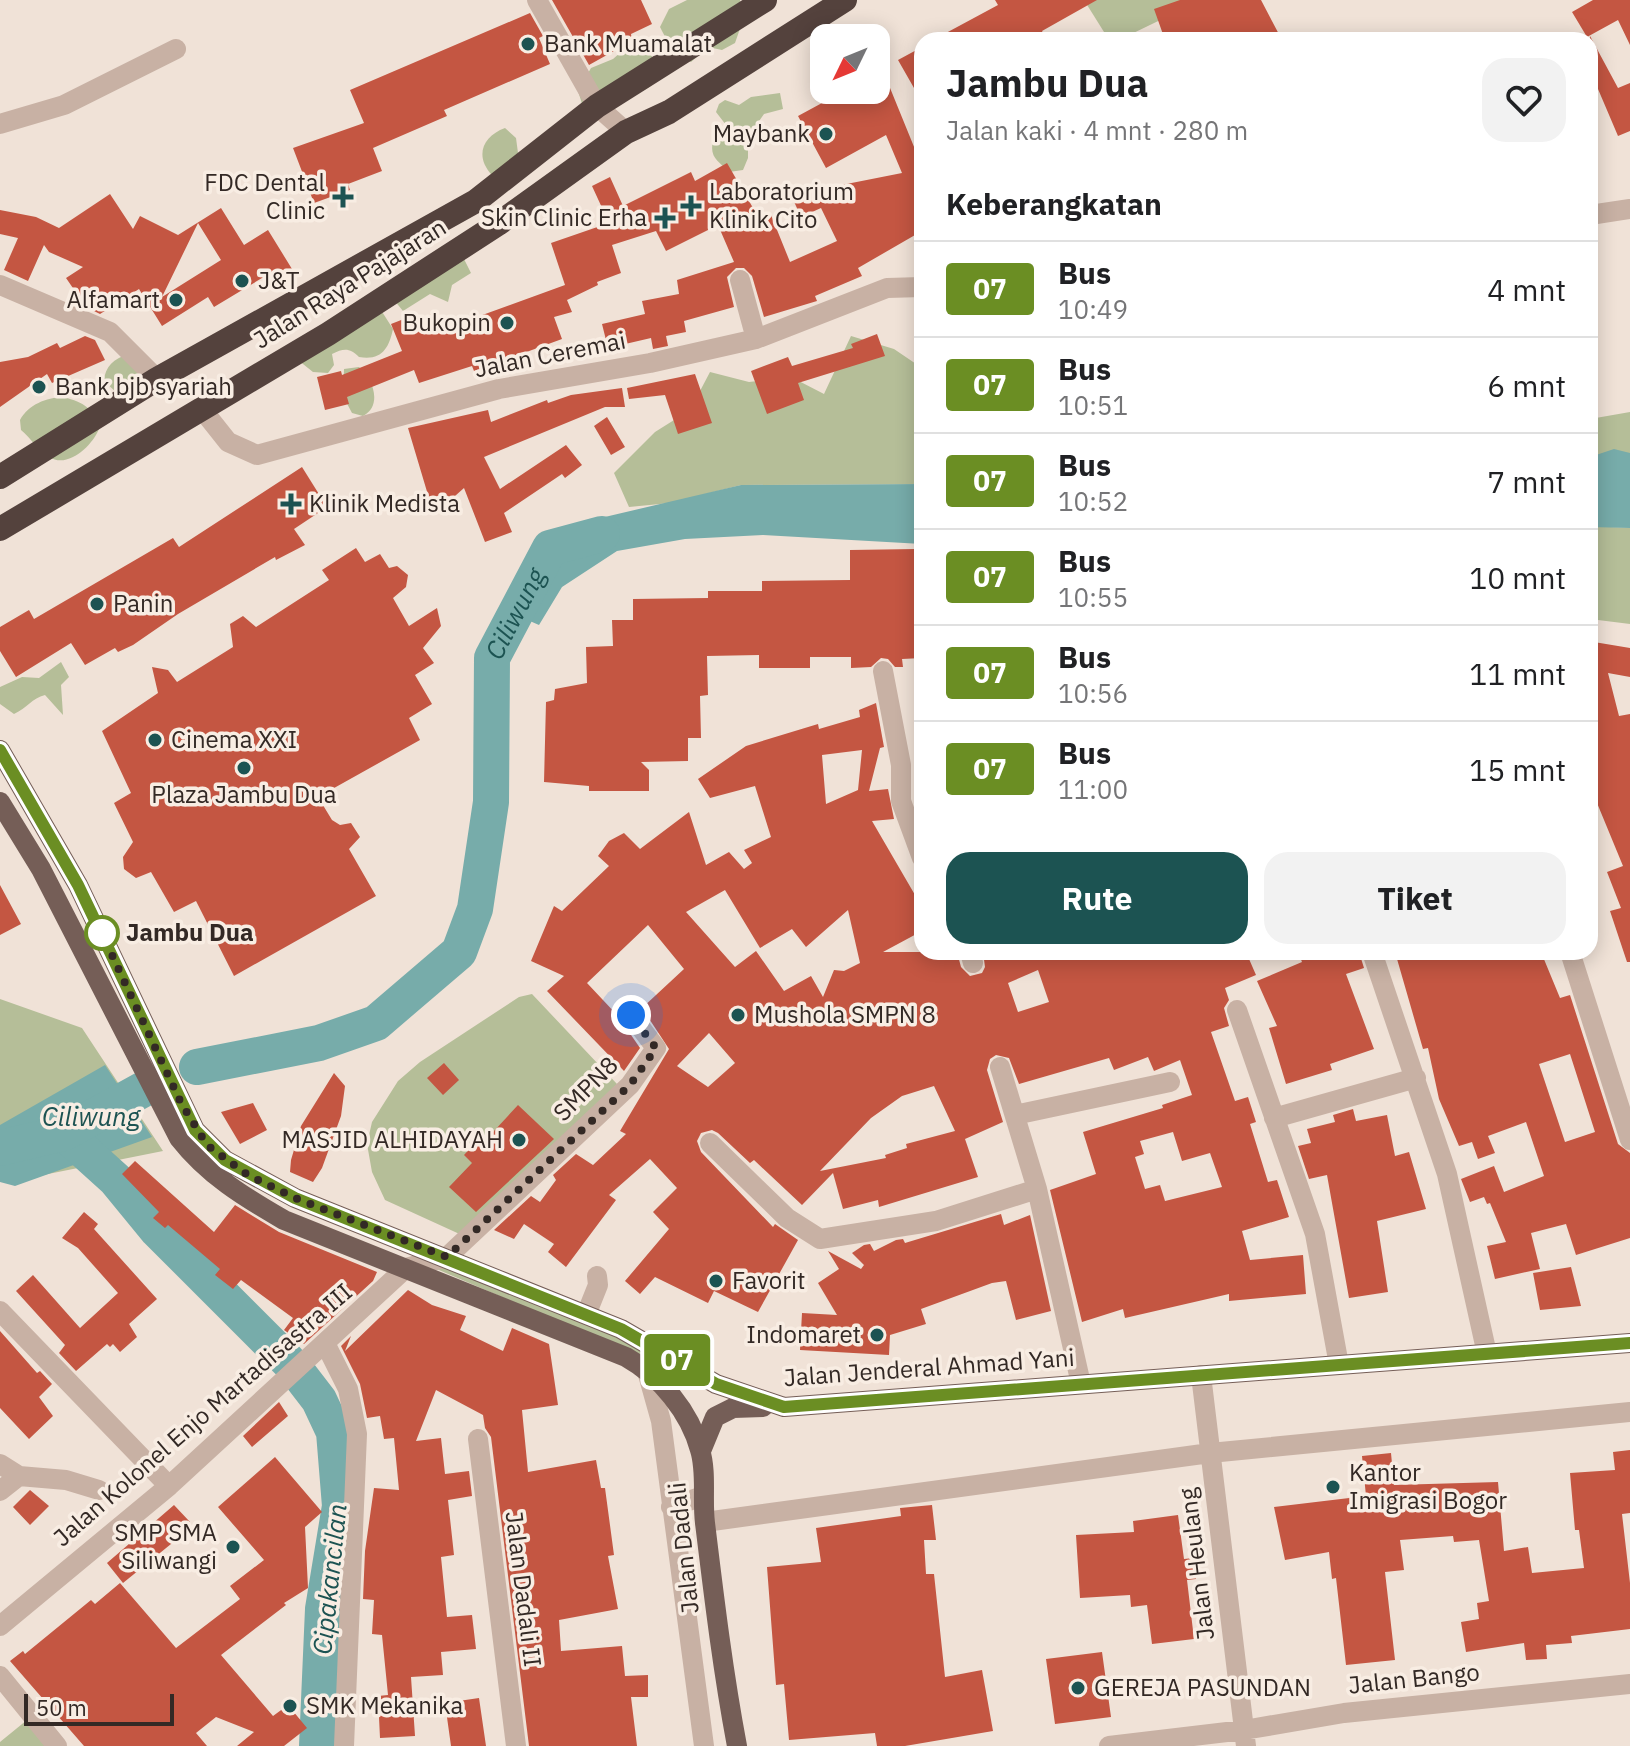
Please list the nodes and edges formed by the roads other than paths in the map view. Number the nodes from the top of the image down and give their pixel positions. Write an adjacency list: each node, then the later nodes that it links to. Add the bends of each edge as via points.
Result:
1 (537, 0): 5 (street)
2 (765, 0): 5 (highway, Jalan Raya Pajajaran)
3 (845, 0): 7 (highway, Jalan Raya Pajajaran, via 669,112)
4 (176, 49): 6 (street, via 64,105)
5 (597, 106): 7 (street); 14 (highway, Jalan Raya Pajajaran, via 476,201)
6 (0, 124)
7 (626, 132): 15 (highway, Jalan Raya Pajajaran, via 485,233)
8 (1630, 209): 9 (street)
9 (1598, 214)
10 (740, 280): 13 (street)
11 (0, 285): 14 (street, via 110,332)
12 (914, 287): 13 (street, Jalan Ceremai, via 887,288)
13 (756, 339): 15 (street, Jalan Ceremai, via 499,389 257,455 228,442)
14 (157, 379): 16 (highway, Jalan Raya Pajajaran)
15 (201, 408): 17 (highway, Jalan Raya Pajajaran)
16 (0, 477)
17 (0, 529)
18 (883, 671): 21 (street, via 901,765 901,801)
19 (0, 750): 29 (main road, Jalan Jenderal Ahmad Yani, via 78,885 146,1028)
20 (0, 802): 29 (main road, Jalan Jenderal Ahmad Yani, via 41,869 125,1036)
21 (914, 836)
22 (1375, 960): 27 (street)
23 (1573, 960): 32 (street)
24 (1237, 1010): 31 (street)
25 (631, 1015): 37 (street, SMPN8, via 656,1048 654,1054 630,1085)
26 (1000, 1067): 30 (street)
27 (1416, 1078): 31 (street); 44 (street, via 1447,1174)
28 (1170, 1082): 30 (street)
29 (174, 1110): 35 (main road, Jalan Jenderal Ahmad Yani, via 225,1160); 36 (main road, Jalan Jenderal Ahmad Yani, via 179,1138 206,1169)
30 (1015, 1115): 34 (street)
31 (1274, 1118): 45 (street, via 1319,1248)
32 (1630, 1140)
33 (710, 1143): 34 (street, via 787,1218 820,1239 936,1221)
34 (1037, 1189): 48 (street)
35 (295, 1198): 36 (main road); 37 (main road, Jalan Jenderal Ahmad Yani)
36 (284, 1220): 38 (main road, Jalan Jenderal Ahmad Yani)
37 (447, 1257): 38 (street, Jalan Kolonel Enjo Martadisastra III); 41 (main road, Jalan Jenderal Ahmad Yani)
38 (406, 1268): 43 (street, Jalan Kolonel Enjo Martadisastra III); 46 (main road, Jalan Jenderal Ahmad Yani)
39 (597, 1276): 41 (street)
40 (0, 1311): 56 (street)
41 (586, 1315): 49 (main road, Jalan Jenderal Ahmad Yani, via 728,1389)
42 (1630, 1343): 44 (main road, Jalan Jenderal Ahmad Yani)
43 (326, 1345): 56 (street, Jalan Kolonel Enjo Martadisastra III, via 290,1371); 71 (street, via 348,1389 357,1434)
44 (1487, 1354): 45 (main road, Jalan Jenderal Ahmad Yani)
45 (1339, 1365): 47 (main road, Jalan Jenderal Ahmad Yani)
46 (643, 1367): 52 (main road, Jalan Dadali, via 677,1404); 60 (street, via 661,1421)
47 (1201, 1375): 48 (main road, Jalan Jenderal Ahmad Yani); 53 (street, Jalan Heulang)
48 (1081, 1384): 49 (main road, Jalan Jenderal Ahmad Yani)
49 (784, 1407): 52 (main road, via 725,1411 709,1425)
50 (1630, 1412): 53 (street)
51 (478, 1439): 72 (street, Jalan Dadali II)
52 (701, 1451): 59 (main road, Jalan Dadali)
53 (1210, 1453): 61 (street); 69 (street, Jalan Heulang)
54 (0, 1464): 55 (street)
55 (19, 1476): 57 (street, via 66,1480); 58 (street)
56 (169, 1486): 64 (street, Jalan Kolonel Enjo Martadisastra III)
57 (99, 1490)
58 (0, 1491)
59 (703, 1496): 60 (street); 61 (main road, Jalan Dadali)
60 (671, 1507): 63 (street)
61 (705, 1522): 62 (main road, Jalan Dadali)
62 (714, 1575): 63 (street); 66 (main road, Jalan Dadali)
63 (681, 1582): 68 (street)
64 (0, 1626)
65 (0, 1676): 70 (street)
66 (724, 1680): 68 (street); 74 (main road, Jalan Dadali)
67 (1630, 1684): 69 (street, Jalan Bango, via 1344,1713)
68 (697, 1693): 73 (street)
69 (1245, 1738): 75 (street, Jalan Bango)
70 (57, 1746)
71 (344, 1746)
72 (516, 1746)
73 (704, 1746)
74 (737, 1746)
75 (1109, 1746)

